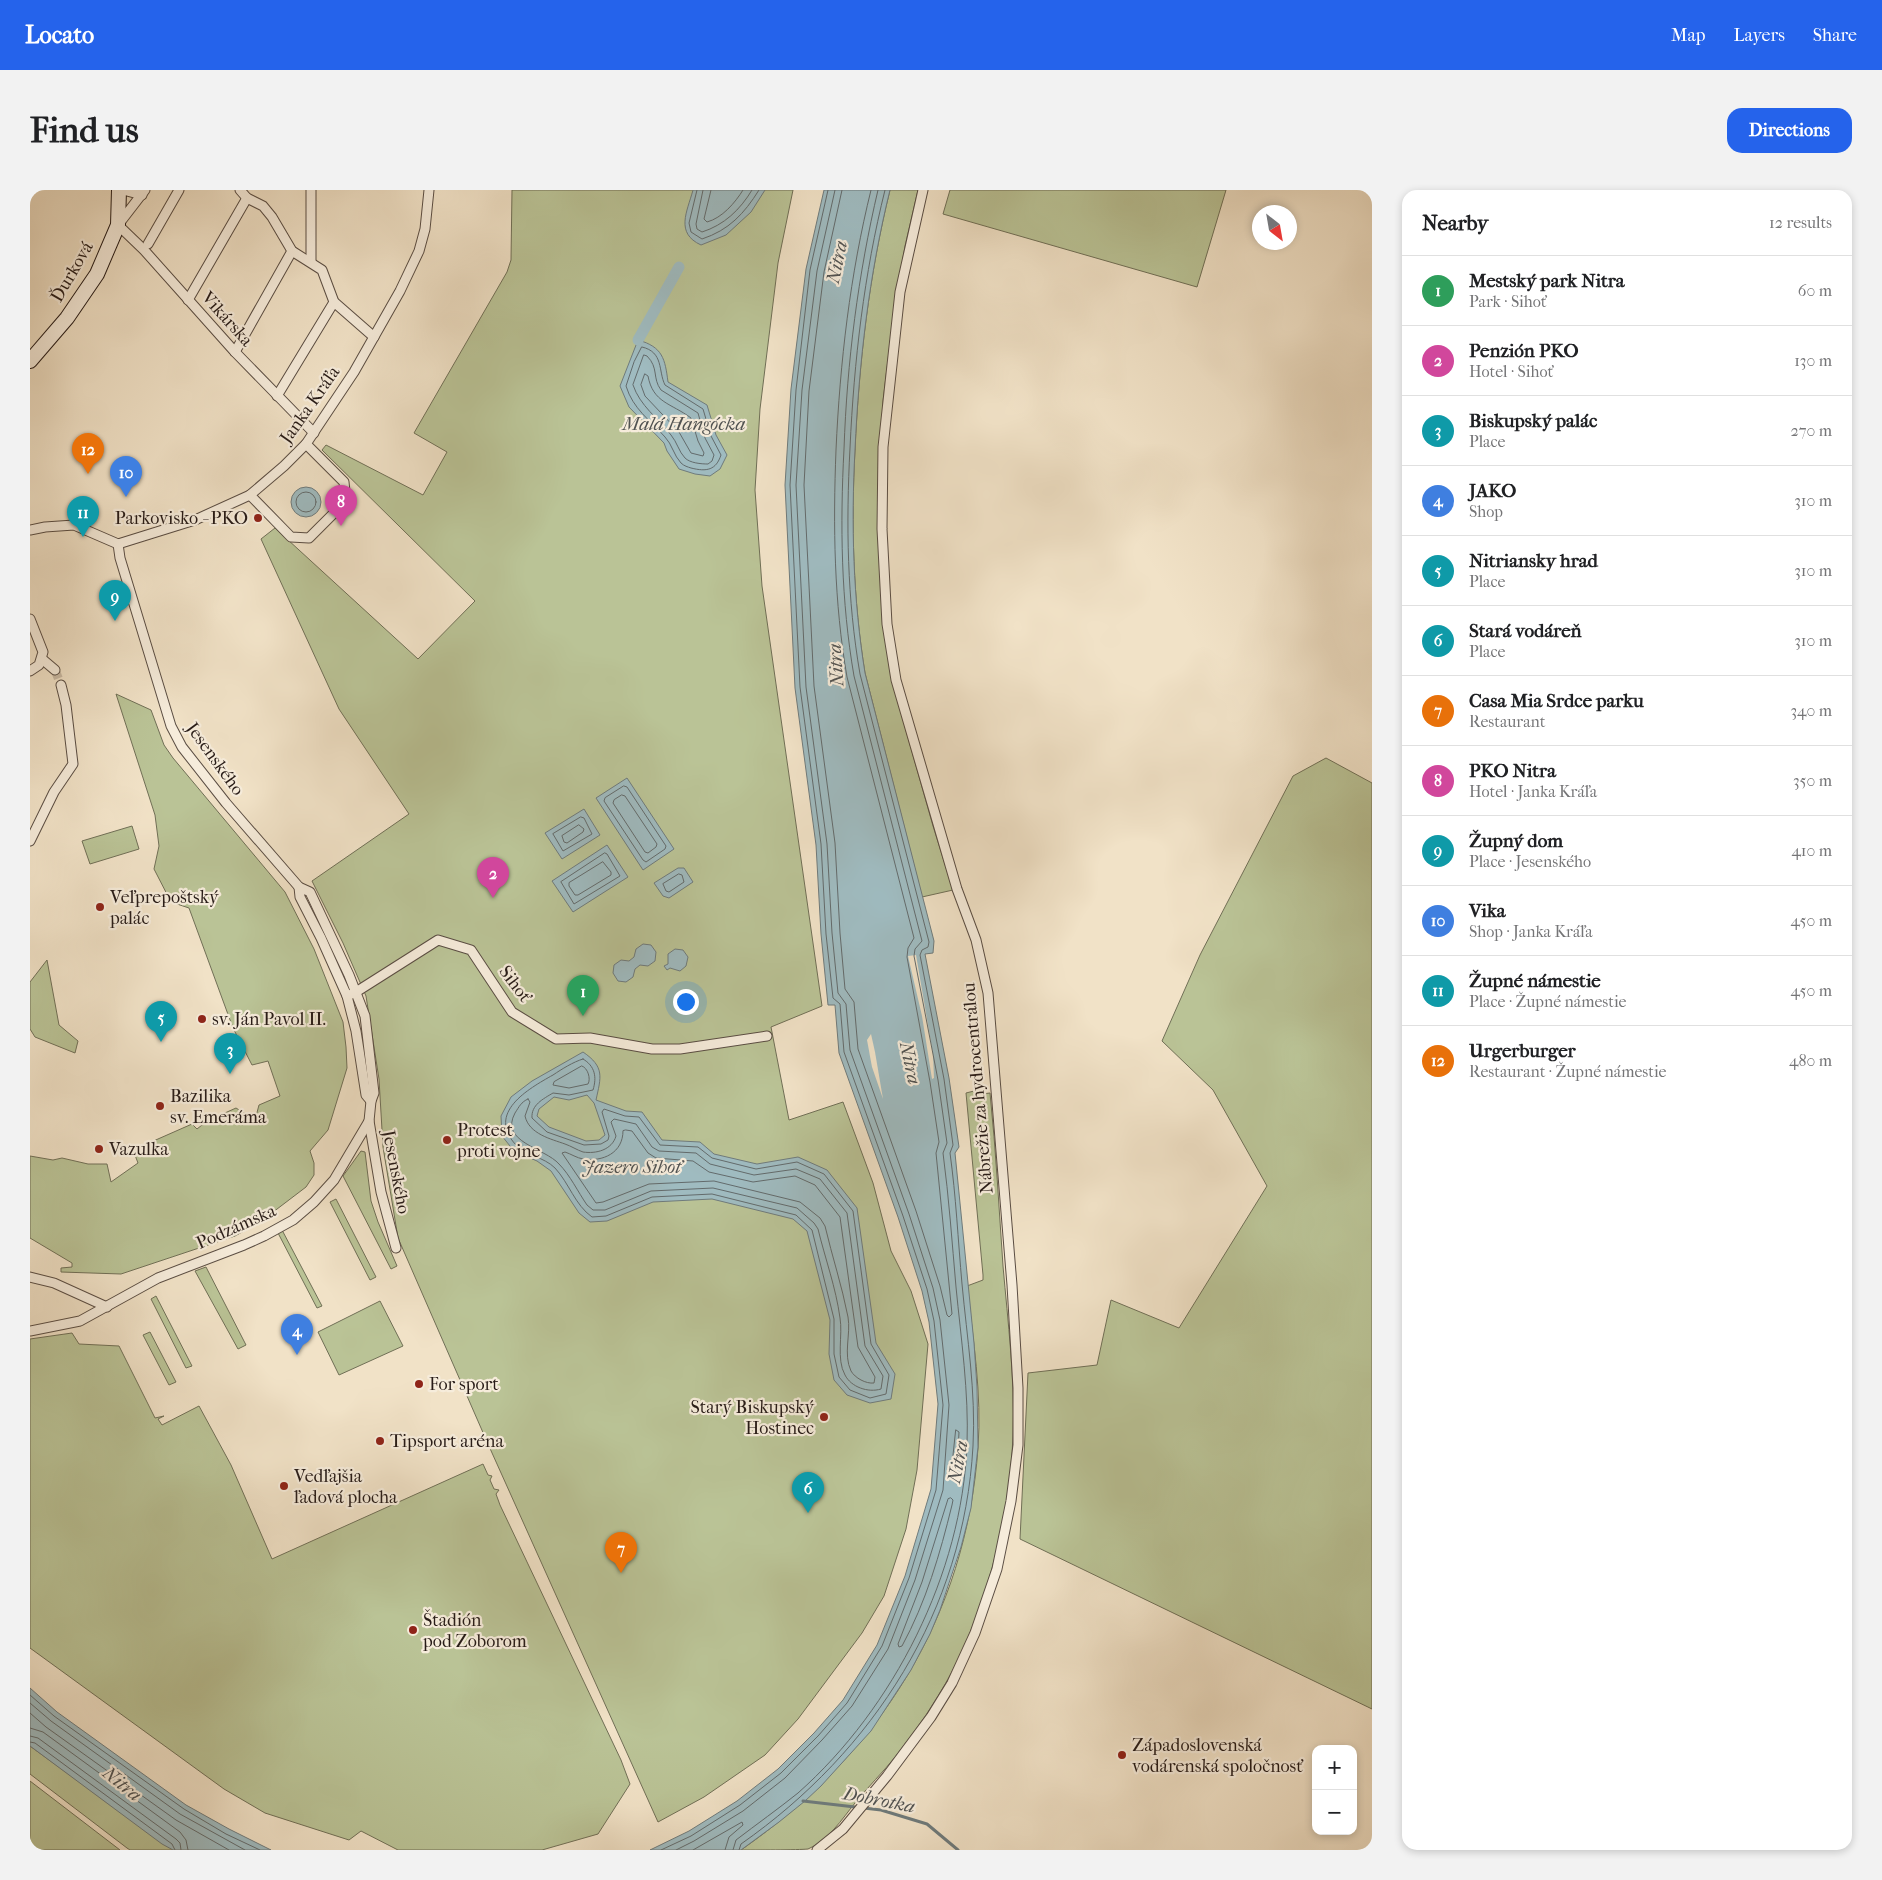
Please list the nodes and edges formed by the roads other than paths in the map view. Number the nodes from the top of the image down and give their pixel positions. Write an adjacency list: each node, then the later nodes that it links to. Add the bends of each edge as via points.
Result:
1 (119, 190): 10 (street, Ďurková)
2 (123, 190): 8 (street)
3 (179, 190): 11 (street)
4 (240, 190): 9 (street)
5 (311, 190): 13 (street)
6 (429, 190): 16 (street, Janka Kráľa, via 425,230 419,250)
7 (923, 190): 41 (street, Nábrežie za hydrocentrálou, via 900,292 883,446 882,529 888,624 896,680 957,889 981,958 988,993 1012,1285 1019,1415 1014,1483 1004,1543 975,1633 940,1704 919,1734 846,1826)
8 (143, 193): 10 (street)
9 (247, 198): 12 (street, via 263,206); 14 (street)
10 (118, 225): 14 (street, Vikárska); 18 (street, Ďurková, via 97,274 67,318)
11 (148, 244)
12 (292, 251): 13 (street); 17 (street)
13 (311, 262): 15 (street, via 322,270)
14 (188, 300): 17 (street, Vikárska)
15 (334, 302): 16 (street); 19 (street)
16 (374, 337): 20 (street, Janka Kráľa)
17 (235, 352): 19 (street, Vikárska)
18 (30, 361)
19 (277, 396): 20 (street, Vikárska)
20 (314, 432): 21 (street, Janka Kráľa)
21 (306, 444): 22 (street, Janka Kráľa); 22 (street, via 344,482 346,501 309,538 291,537)
22 (250, 495): 24 (street, Janka Kráľa, via 195,520)
23 (30, 530): 24 (street, via 74,525)
24 (118, 544): 31 (street, Jesenského, via 171,726 182,747)
25 (30, 618): 26 (street, via 41,645)
26 (42, 659): 27 (street); 28 (street)
27 (55, 670)
28 (30, 671)
29 (61, 685): 30 (street, via 73,764 54,792)
30 (30, 842)
31 (299, 887): 32 (street, Jesenského, via 310,892); 33 (street, Jesenského, via 300,897)
32 (356, 992): 33 (street, Sihoť); 34 (street, Sihoť, via 438,940 471,950 512,1012 556,1040 590,1038 652,1049 680,1049); 35 (street, Jesenského, via 365,1016 374,1093)
33 (347, 996): 35 (street, Jesenského, via 366,1095)
34 (768, 1036)
35 (371, 1102): 36 (street, Jesenského)
36 (370, 1121): 37 (street, Jesenského, via 381,1192); 39 (street, Podzámska, via 334,1180 293,1220 244,1245 158,1278)
37 (396, 1248)
38 (30, 1277): 39 (street, via 54,1283)
39 (107, 1307): 40 (street, Podzámska, via 71,1324)
40 (30, 1331)
41 (817, 1850)

